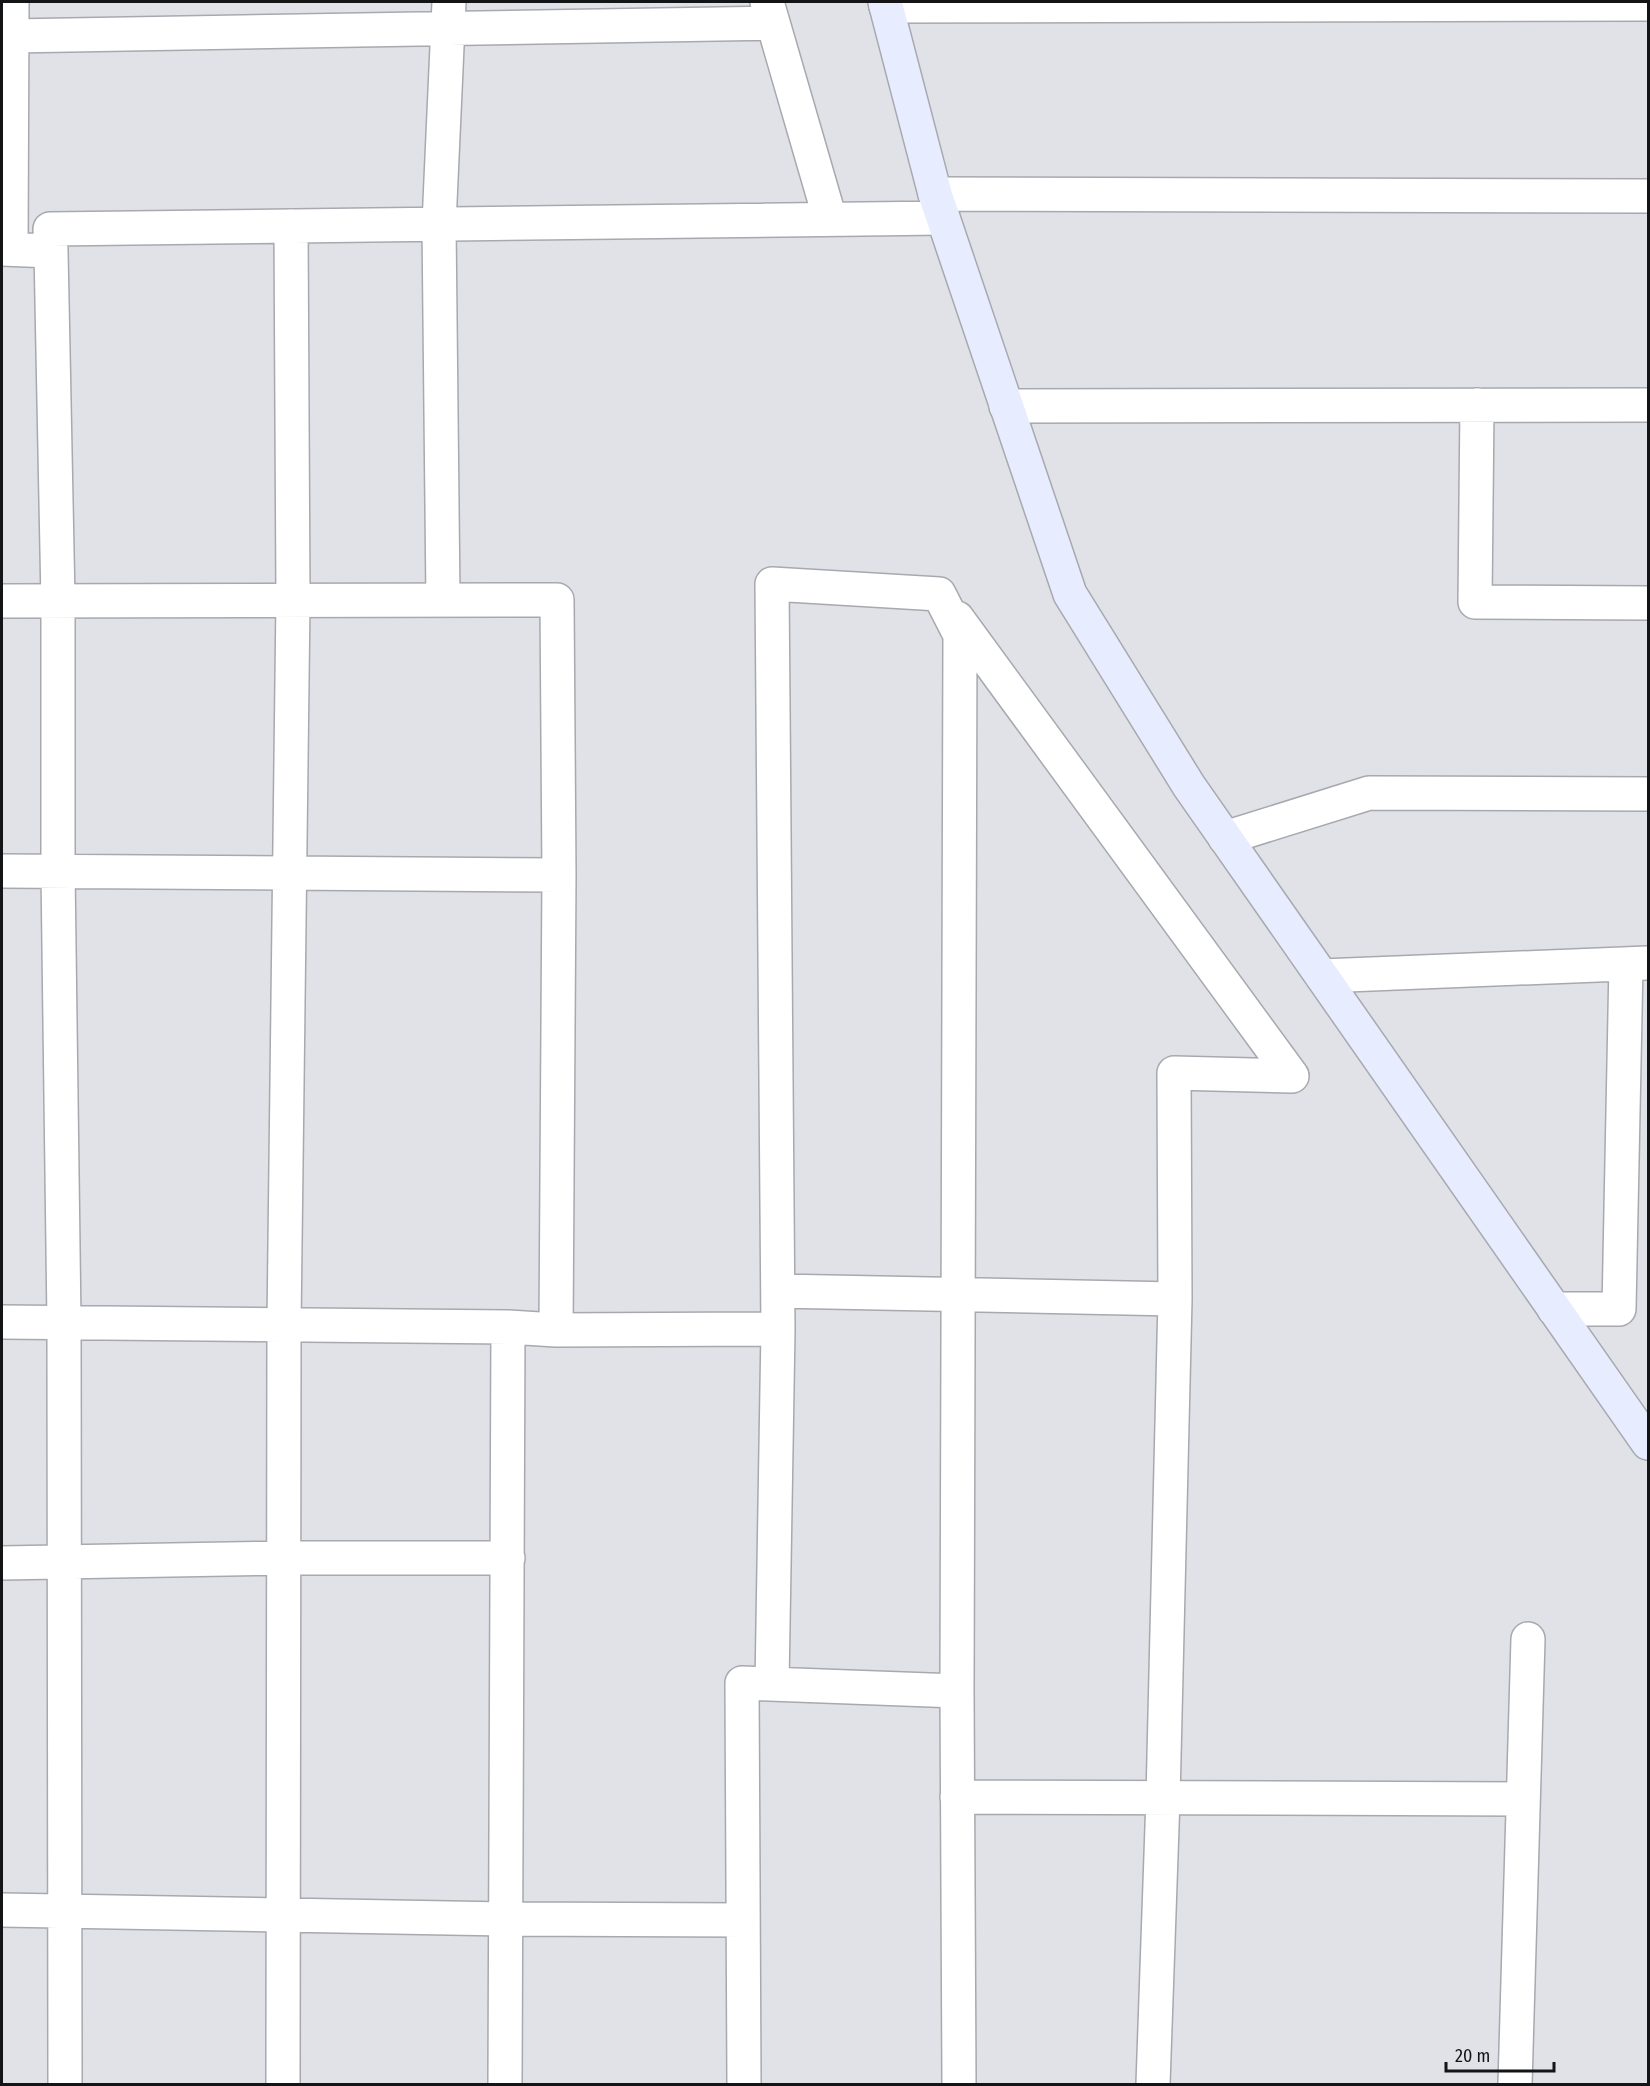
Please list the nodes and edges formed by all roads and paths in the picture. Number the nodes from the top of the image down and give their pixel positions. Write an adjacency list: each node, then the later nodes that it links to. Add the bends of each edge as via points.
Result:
1 (12, 2): 6 (street)
2 (886, 4): 3 (street); 8 (street)
3 (1648, 4)
4 (770, 12): 5 (street); 9 (street)
5 (448, 15): 6 (street); 10 (street)
6 (12, 36): 12 (street)
7 (1648, 196): 8 (street)
8 (939, 206): 9 (street); 16 (street)
9 (830, 219): 10 (street)
10 (439, 224): 11 (street); 19 (street)
11 (291, 226): 13 (street, via 50,229); 18 (street)
12 (6, 249): 13 (street)
13 (51, 251): 21 (street)
14 (1477, 405): 15 (street); 16 (street); 22 (street, via 1475,602)
15 (1648, 405)
16 (1006, 406): 24 (street, via 1070,594)
17 (939, 594): 31 (street, via 772,584); 32 (street, via 960,635); 33 (street, via 1292,1076 1174,1073)
18 (293, 600): 19 (street); 21 (street); 27 (street)
19 (443, 600): 28 (street, via 557,600)
20 (2, 601): 21 (street)
21 (58, 601): 26 (street)
22 (1648, 603)
23 (1648, 794): 24 (street, via 1369,793)
24 (1225, 838): 30 (street)
25 (2, 871): 26 (street)
26 (58, 871): 27 (street); 36 (street)
27 (289, 874): 28 (street); 37 (street)
28 (559, 875): 40 (street)
29 (1637, 964): 30 (street); 34 (street, via 1619,1309)
30 (1322, 976): 34 (street)
31 (778, 1291): 32 (street); 39 (street)
32 (958, 1294): 33 (street); 48 (street)
33 (1174, 1299): 50 (street)
34 (1554, 1308): 41 (street)
35 (2, 1322): 36 (street)
36 (64, 1323): 37 (street); 44 (street)
37 (284, 1325): 38 (street); 42 (street)
38 (508, 1327): 40 (street); 43 (street)
39 (778, 1329): 40 (street); 47 (street)
40 (556, 1330)
41 (1648, 1443)
42 (284, 1558): 43 (street); 44 (street); 54 (street)
43 (508, 1558): 55 (street)
44 (63, 1561): 45 (street); 53 (street)
45 (2, 1563)
46 (1528, 1639): 51 (street)
47 (772, 1684): 48 (street); 56 (street, via 742,1683)
48 (957, 1691): 49 (street)
49 (957, 1797): 50 (street); 61 (street)
50 (1163, 1798): 51 (street); 62 (street)
51 (1523, 1798): 63 (street)
52 (2, 1910): 53 (street)
53 (66, 1910): 54 (street); 57 (street)
54 (282, 1916): 55 (street); 58 (street)
55 (505, 1919): 56 (street); 59 (street)
56 (743, 1920): 60 (street)
57 (65, 2085)
58 (283, 2085)
59 (505, 2085)
60 (744, 2085)
61 (959, 2085)
62 (1153, 2085)
63 (1515, 2085)

